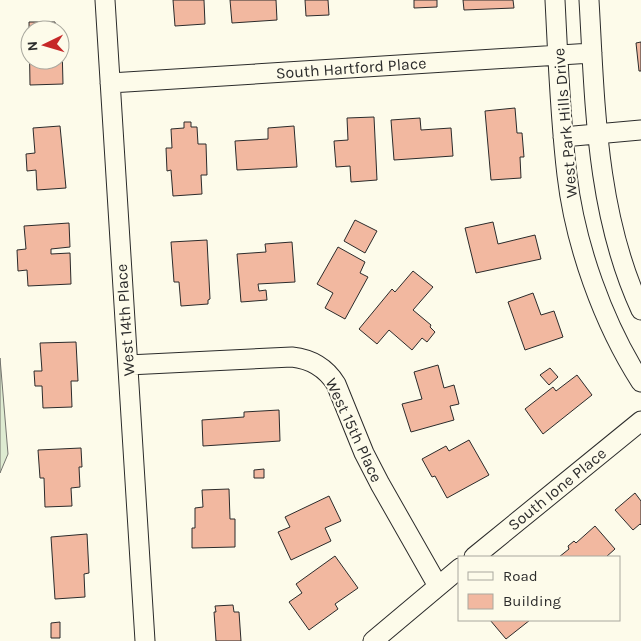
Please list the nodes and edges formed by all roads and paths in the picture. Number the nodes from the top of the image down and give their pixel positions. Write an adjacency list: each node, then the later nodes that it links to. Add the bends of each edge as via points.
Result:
1 (105, 0): 6 (street, West 14th Place)
2 (555, 0): 5 (street, West Park Hills Drive)
3 (589, 0): 4 (street, West Park Hills Drive)
4 (592, 53): 5 (street, South Hartford Place); 8 (street, West Park Hills Drive)
5 (558, 55): 6 (street, South Hartford Place); 9 (street, West Park Hills Drive)
6 (110, 83): 11 (street, West 14th Place)
7 (641, 130): 8 (street)
8 (598, 135): 9 (street); 10 (street, West Park Hills Drive, via 610,219 622,262)
9 (563, 137): 12 (street, West Park Hills Drive, via 567,177 587,264 616,336)
10 (641, 310)
11 (128, 365): 16 (street, West 15th Place, via 292,357 322,368 336,384 372,469); 17 (street, West 14th Place)
12 (641, 382)
13 (641, 421): 14 (street, South Ione Place)
14 (475, 556)
15 (458, 570): 16 (street)
16 (438, 586): 18 (street)
17 (145, 641)
18 (373, 641)

